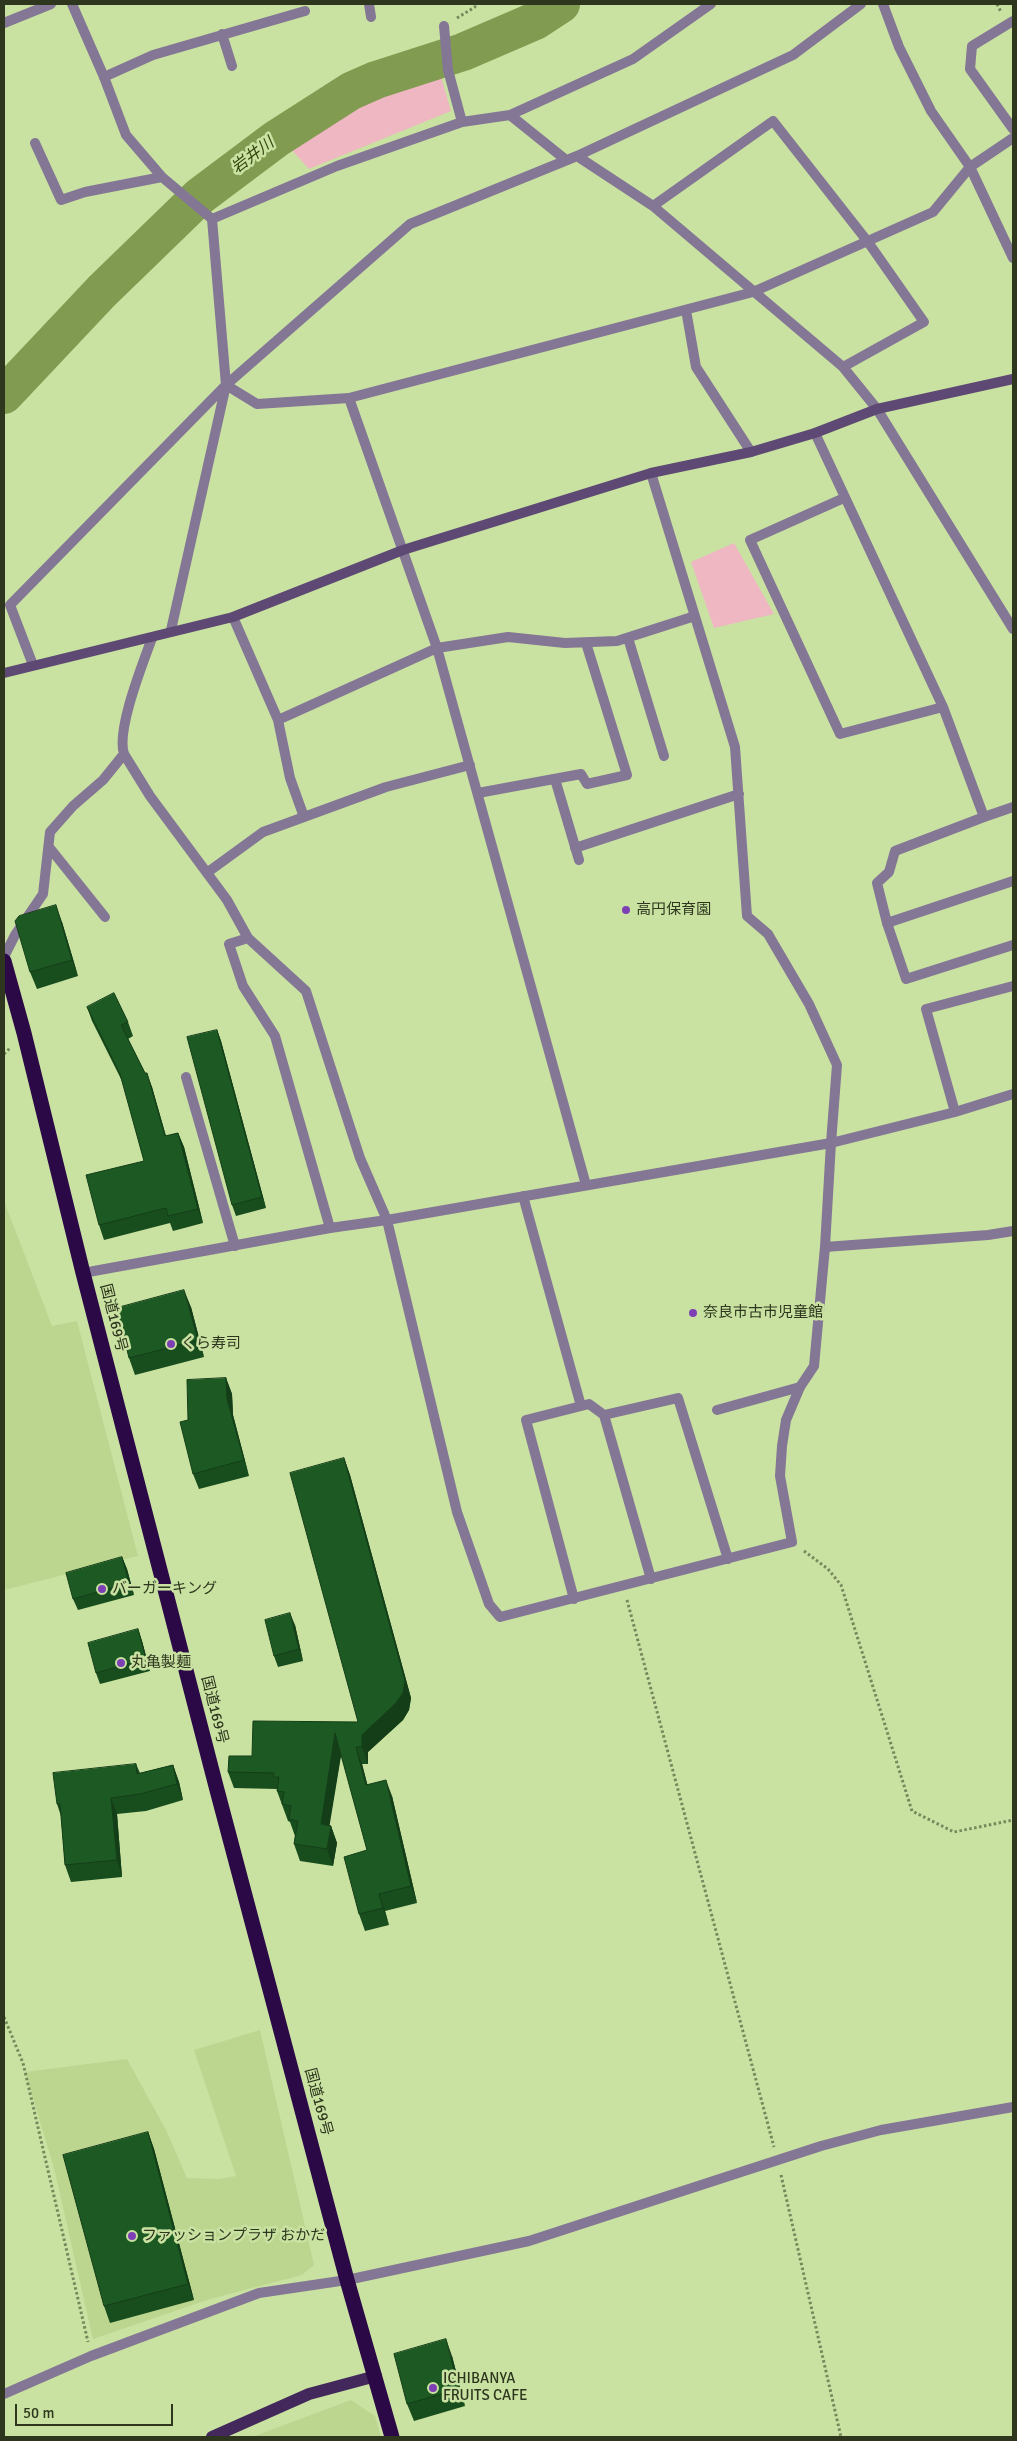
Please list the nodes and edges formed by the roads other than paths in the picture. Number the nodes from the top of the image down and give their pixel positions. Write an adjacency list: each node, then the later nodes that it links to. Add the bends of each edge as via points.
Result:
1 (51, 4): 10 (street)
2 (72, 4): 14 (street)
3 (369, 4): 8 (street)
4 (711, 4): 15 (street, via 633,59)
5 (861, 4): 20 (street, via 793,55)
6 (884, 4): 22 (street, via 899,47 931,111)
7 (304, 11): 12 (street)
8 (371, 17)
9 (1013, 21): 17 (street, via 972,46 970,69)
10 (4, 22)
11 (444, 26): 16 (street, via 448,70)
12 (222, 34): 13 (street); 14 (street, via 153,55)
13 (232, 66)
14 (104, 77): 23 (street, via 126,136)
15 (510, 115): 16 (street); 21 (street)
16 (462, 122): 25 (street, via 337,166)
17 (1013, 129)
18 (1013, 138): 22 (street)
19 (35, 143): 23 (street, via 61,200)
20 (577, 156): 21 (street); 24 (street)
21 (566, 160): 32 (street, via 410,224)
22 (970, 167): 26 (street, via 933,212); 27 (street)
23 (162, 177): 25 (street)
24 (653, 206): 26 (street, via 773,121); 28 (street)
25 (212, 219): 32 (street)
26 (868, 242): 28 (street); 30 (street, via 924,322)
27 (1013, 258)
28 (753, 292): 29 (street); 30 (street)
29 (686, 310): 33 (street); 36 (street, via 696,367)
30 (843, 367): 34 (street)
31 (1013, 379): 34 (street)
32 (226, 385): 33 (street, via 256,404); 43 (street); 48 (street, via 10,605)
33 (349, 398): 39 (street)
34 (877, 409): 35 (street); 42 (street)
35 (815, 433): 36 (street); 38 (street)
36 (751, 452): 37 (street)
37 (652, 474): 39 (street); 40 (street)
38 (844, 498): 50 (street); 50 (street, via 750,540 840,734)
39 (403, 550): 41 (street); 47 (street)
40 (695, 616): 45 (street); 57 (street, via 736,747)
41 (233, 617): 43 (street); 51 (street)
42 (1013, 629)
43 (171, 630): 44 (street)
44 (152, 638): 48 (street); 52 (street, via 121,744)
45 (628, 638): 46 (street, via 617,642); 53 (street)
46 (586, 643): 47 (street, via 565,644 508,637); 55 (street, via 627,775 587,784 581,774)
47 (437, 648): 51 (street); 54 (street)
48 (33, 665): 49 (street)
49 (4, 673)
50 (943, 707): 60 (street)
51 (278, 720): 59 (street, via 290,778)
52 (124, 754): 61 (street, via 104,780 50,832); 64 (street, via 150,796)
53 (664, 756)
54 (470, 765): 56 (street); 59 (street, via 386,787)
55 (555, 779): 56 (street); 62 (street)
56 (478, 793): 76 (street)
57 (739, 794): 62 (street); 75 (street, via 747,916 768,934 809,1004 837,1066)
58 (1013, 807): 60 (street)
59 (304, 817): 64 (street, via 263,832)
60 (984, 817): 67 (street, via 894,851 889,872 877,883)
61 (49, 846): 66 (street); 70 (street, via 42,894 15,935)
62 (575, 848): 63 (street)
63 (579, 860)
64 (208, 872): 68 (street)
65 (1013, 881): 67 (street)
66 (105, 917)
67 (887, 923): 69 (street, via 906,979)
68 (248, 938): 78 (street, via 306,991 360,1158); 79 (street, via 229,944 243,986 274,1036)
69 (1013, 945)
70 (4, 959): 83 (highway, 国道169号)
71 (1013, 986): 74 (street, via 926,1009)
72 (186, 1077): 81 (street)
73 (1013, 1094): 74 (street)
74 (955, 1112): 75 (street)
75 (831, 1142): 76 (street); 82 (street)
76 (586, 1185): 77 (street)
77 (523, 1196): 78 (street); 85 (street)
78 (387, 1220): 79 (street); 90 (street, via 457,1512 488,1604 500,1617)
79 (330, 1228): 81 (street)
80 (1013, 1231): 82 (street)
81 (235, 1246): 83 (street)
82 (825, 1246): 84 (street, via 814,1366)
83 (83, 1273): 92 (highway, 国道169号)
84 (800, 1387): 86 (street); 88 (street, via 786,1420 780,1476 792,1542)
85 (580, 1406): 87 (street, via 589,1404); 90 (street, via 526,1420)
86 (716, 1410)
87 (604, 1415): 88 (street, via 678,1398); 89 (street)
88 (728, 1559): 89 (street)
89 (652, 1578): 90 (street)
90 (574, 1599)
91 (1013, 2107): 92 (street, via 881,2130 821,2146 529,2241)
92 (347, 2280): 93 (highway, 国道169号); 94 (street, via 260,2294 91,2356)
93 (376, 2376): 95 (main road, via 309,2394); 96 (highway, 国道169号)
94 (4, 2394)
95 (212, 2437)
96 (392, 2437)

